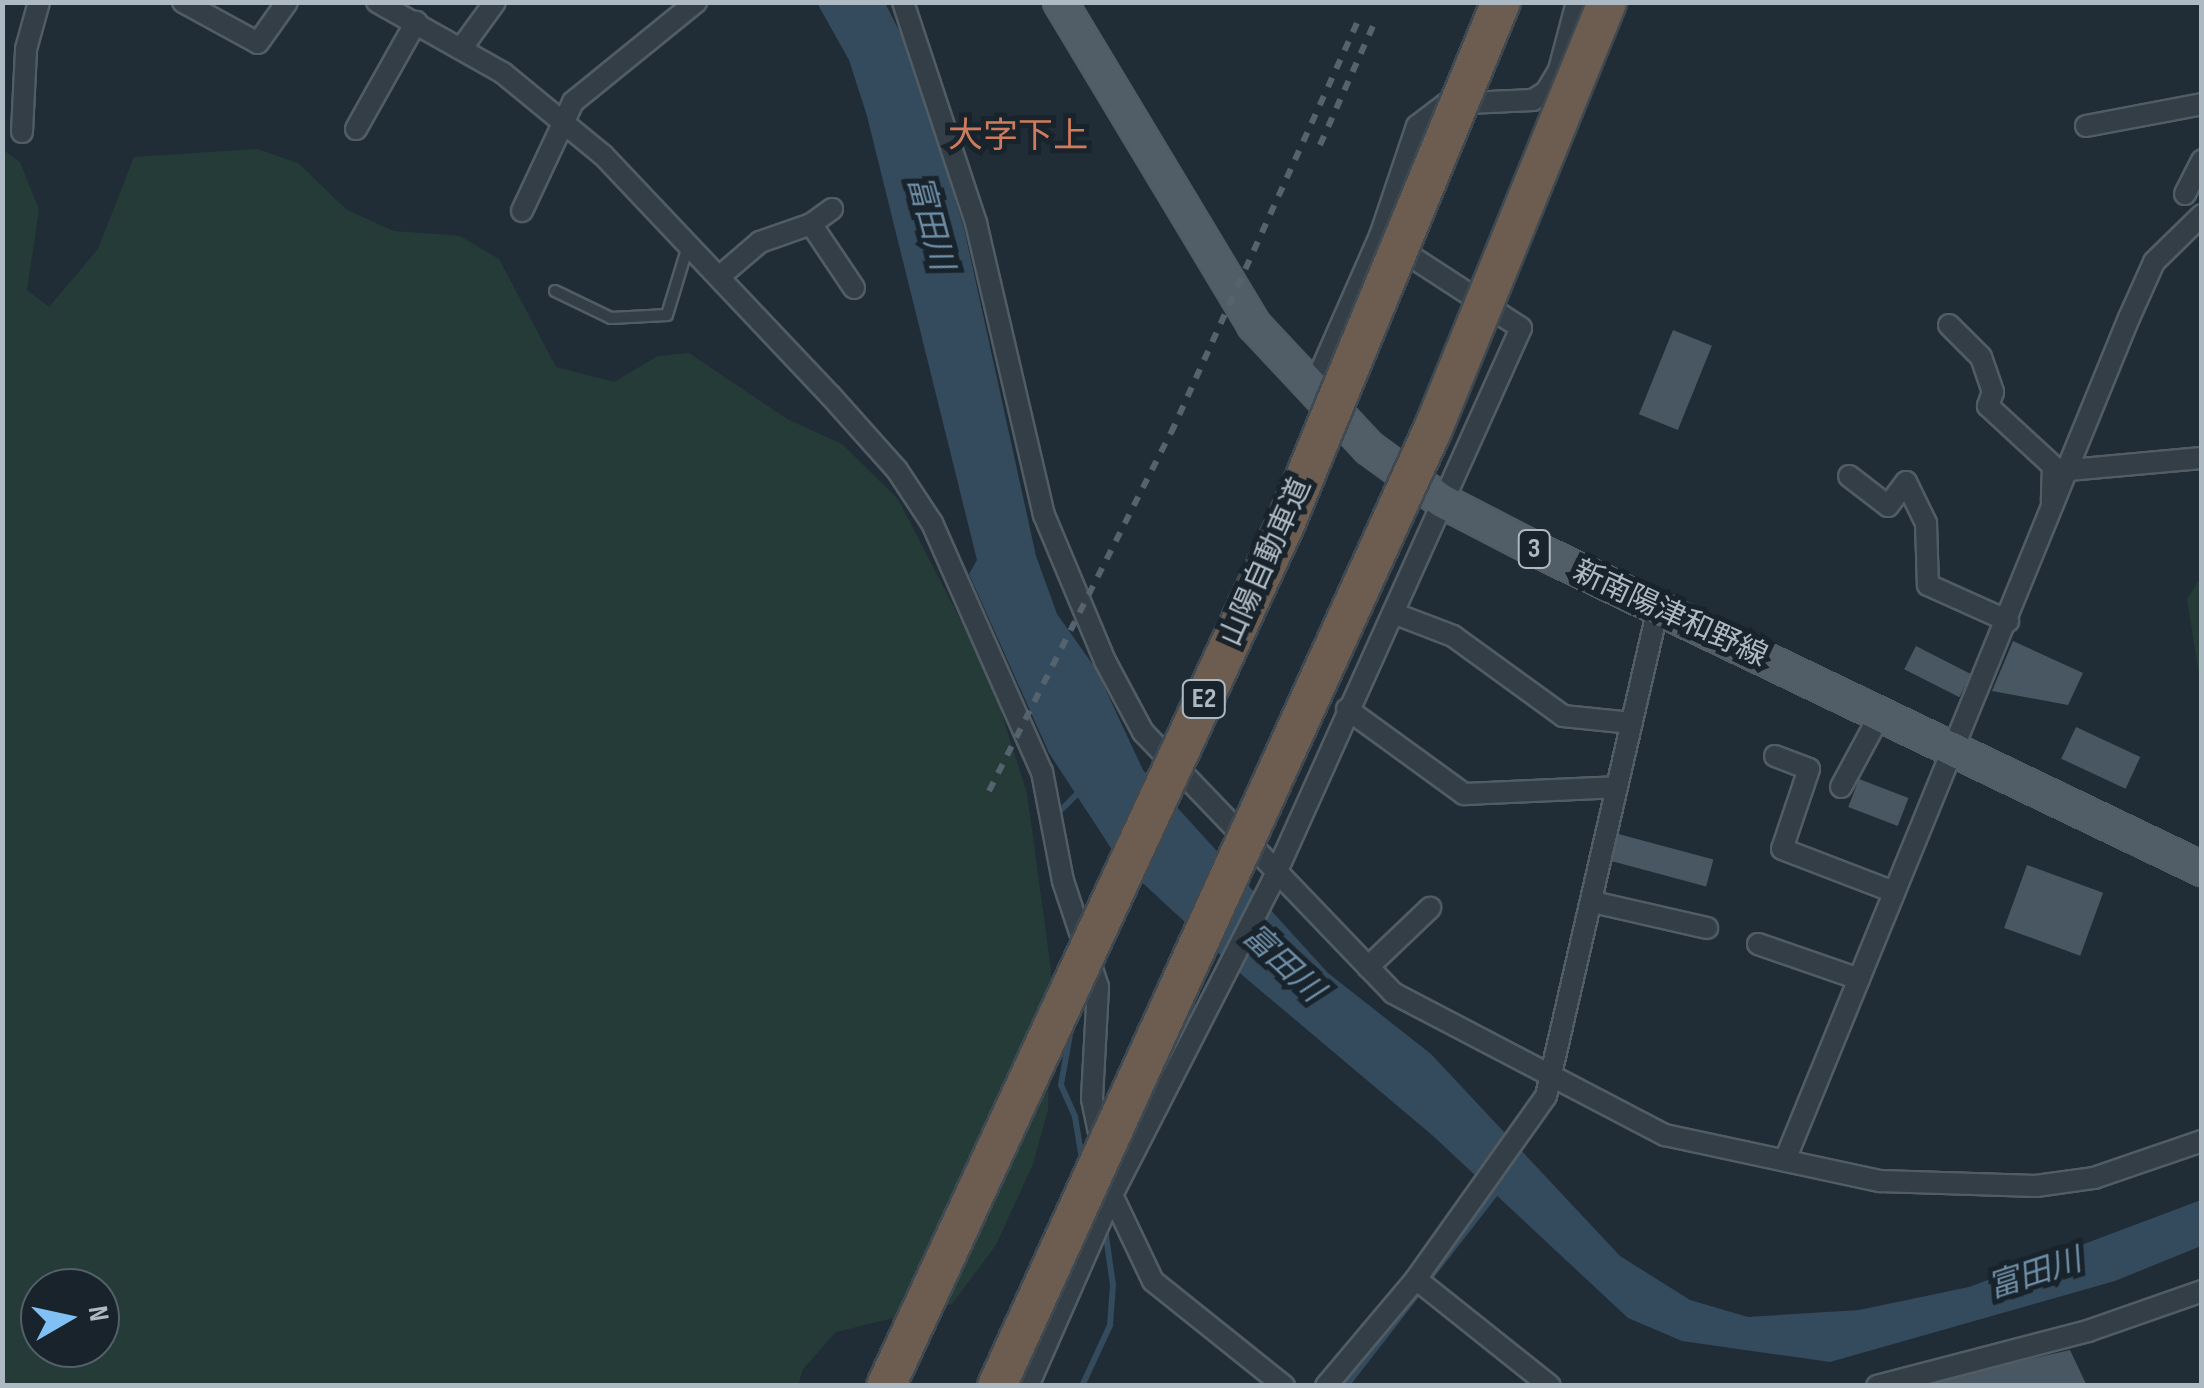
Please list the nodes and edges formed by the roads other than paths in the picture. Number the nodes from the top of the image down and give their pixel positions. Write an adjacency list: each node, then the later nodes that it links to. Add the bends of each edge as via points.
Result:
1 (39, 2): 18 (street, via 26,50)
2 (184, 2): 3 (street, via 258,43)
3 (287, 2)
4 (377, 2): 12 (street)
5 (495, 2): 13 (street)
6 (696, 2): 15 (street, via 572,102)
7 (903, 2): 48 (street, via 965,186 1044,515 1070,581 1143,732)
8 (1060, 2): 31 (main road, 新南陽津和野線 / 3, via 1254,325)
9 (1501, 2): 62 (highway, 山陽自動車道 / E2, bridge, via 1285,526)
10 (1577, 2): 25 (street, via 1559,70 1546,92 1533,100 1446,104 1417,126)
11 (1607, 2): 63 (highway, bridge, via 1432,429)
12 (416, 22): 13 (street); 17 (street)
13 (463, 46): 15 (street)
14 (2202, 104): 16 (street)
15 (563, 118): 22 (street); 26 (street)
16 (2086, 126)
17 (356, 130)
18 (22, 132)
19 (2202, 160): 20 (street)
20 (2185, 194)
21 (832, 209): 24 (street)
22 (522, 211)
23 (2202, 215): 33 (street, via 2154,262)
24 (811, 224): 27 (street, via 760,242); 28 (street)
25 (1380, 236): 31 (street); 35 (street, via 1521,328)
26 (689, 245): 27 (street); 29 (lane, via 666,315 610,318)
27 (719, 277): 59 (street, via 897,470 932,522 1033,744 1063,880 1098,987 1092,1099)
28 (854, 288)
29 (555, 291)
30 (1950, 325): 36 (street, via 1981,356 1993,392 1988,406 2053,466)
31 (1312, 392): 35 (main road, 新南陽津和野線 / 3, via 1369,448)
32 (2202, 458): 33 (street)
33 (2070, 470): 36 (street)
34 (1849, 476): 39 (street, via 1888,506 1906,482 1926,523 1928,585)
35 (1442, 500): 37 (main road, 新南陽津和野線 / 3); 38 (street)
36 (2056, 507): 39 (street)
37 (1658, 608): 41 (main road, 新南陽津和野線 / 3); 42 (street)
38 (1393, 613): 40 (street); 42 (street, via 1453,636 1563,716)
39 (2008, 621): 43 (street)
40 (1348, 710): 45 (street, via 1464,794); 48 (street)
41 (1881, 713): 43 (main road, 新南陽津和野線 / 3); 46 (street)
42 (1632, 724): 45 (street)
43 (1954, 749): 47 (main road, 新南陽津和野線 / 3); 49 (street)
44 (1775, 756): 49 (street, via 1809,769 1782,849)
45 (1616, 787): 50 (street)
46 (1841, 787)
47 (2202, 868)
48 (1274, 876): 54 (street); 59 (street)
49 (1894, 892): 55 (street)
50 (1593, 902): 52 (street); 56 (street)
51 (1430, 908): 54 (street)
52 (1706, 928)
53 (1758, 944): 55 (street)
54 (1368, 967): 56 (street, via 1418,1009)
55 (1859, 980): 58 (street)
56 (1553, 1075): 58 (street, via 1665,1134); 60 (street, via 1522,1134)
57 (2202, 1141): 58 (street, via 2094,1178 2021,1186 1880,1181)
58 (1785, 1160)
59 (1112, 1195): 64 (street); 65 (street, via 1153,1281)
60 (1416, 1279): 66 (street); 67 (street)
61 (2202, 1291): 68 (street, via 2088,1331)
62 (886, 1386)
63 (997, 1386)
64 (1028, 1386)
65 (1284, 1386)
66 (1326, 1386)
67 (1550, 1386)
68 (1877, 1386)

